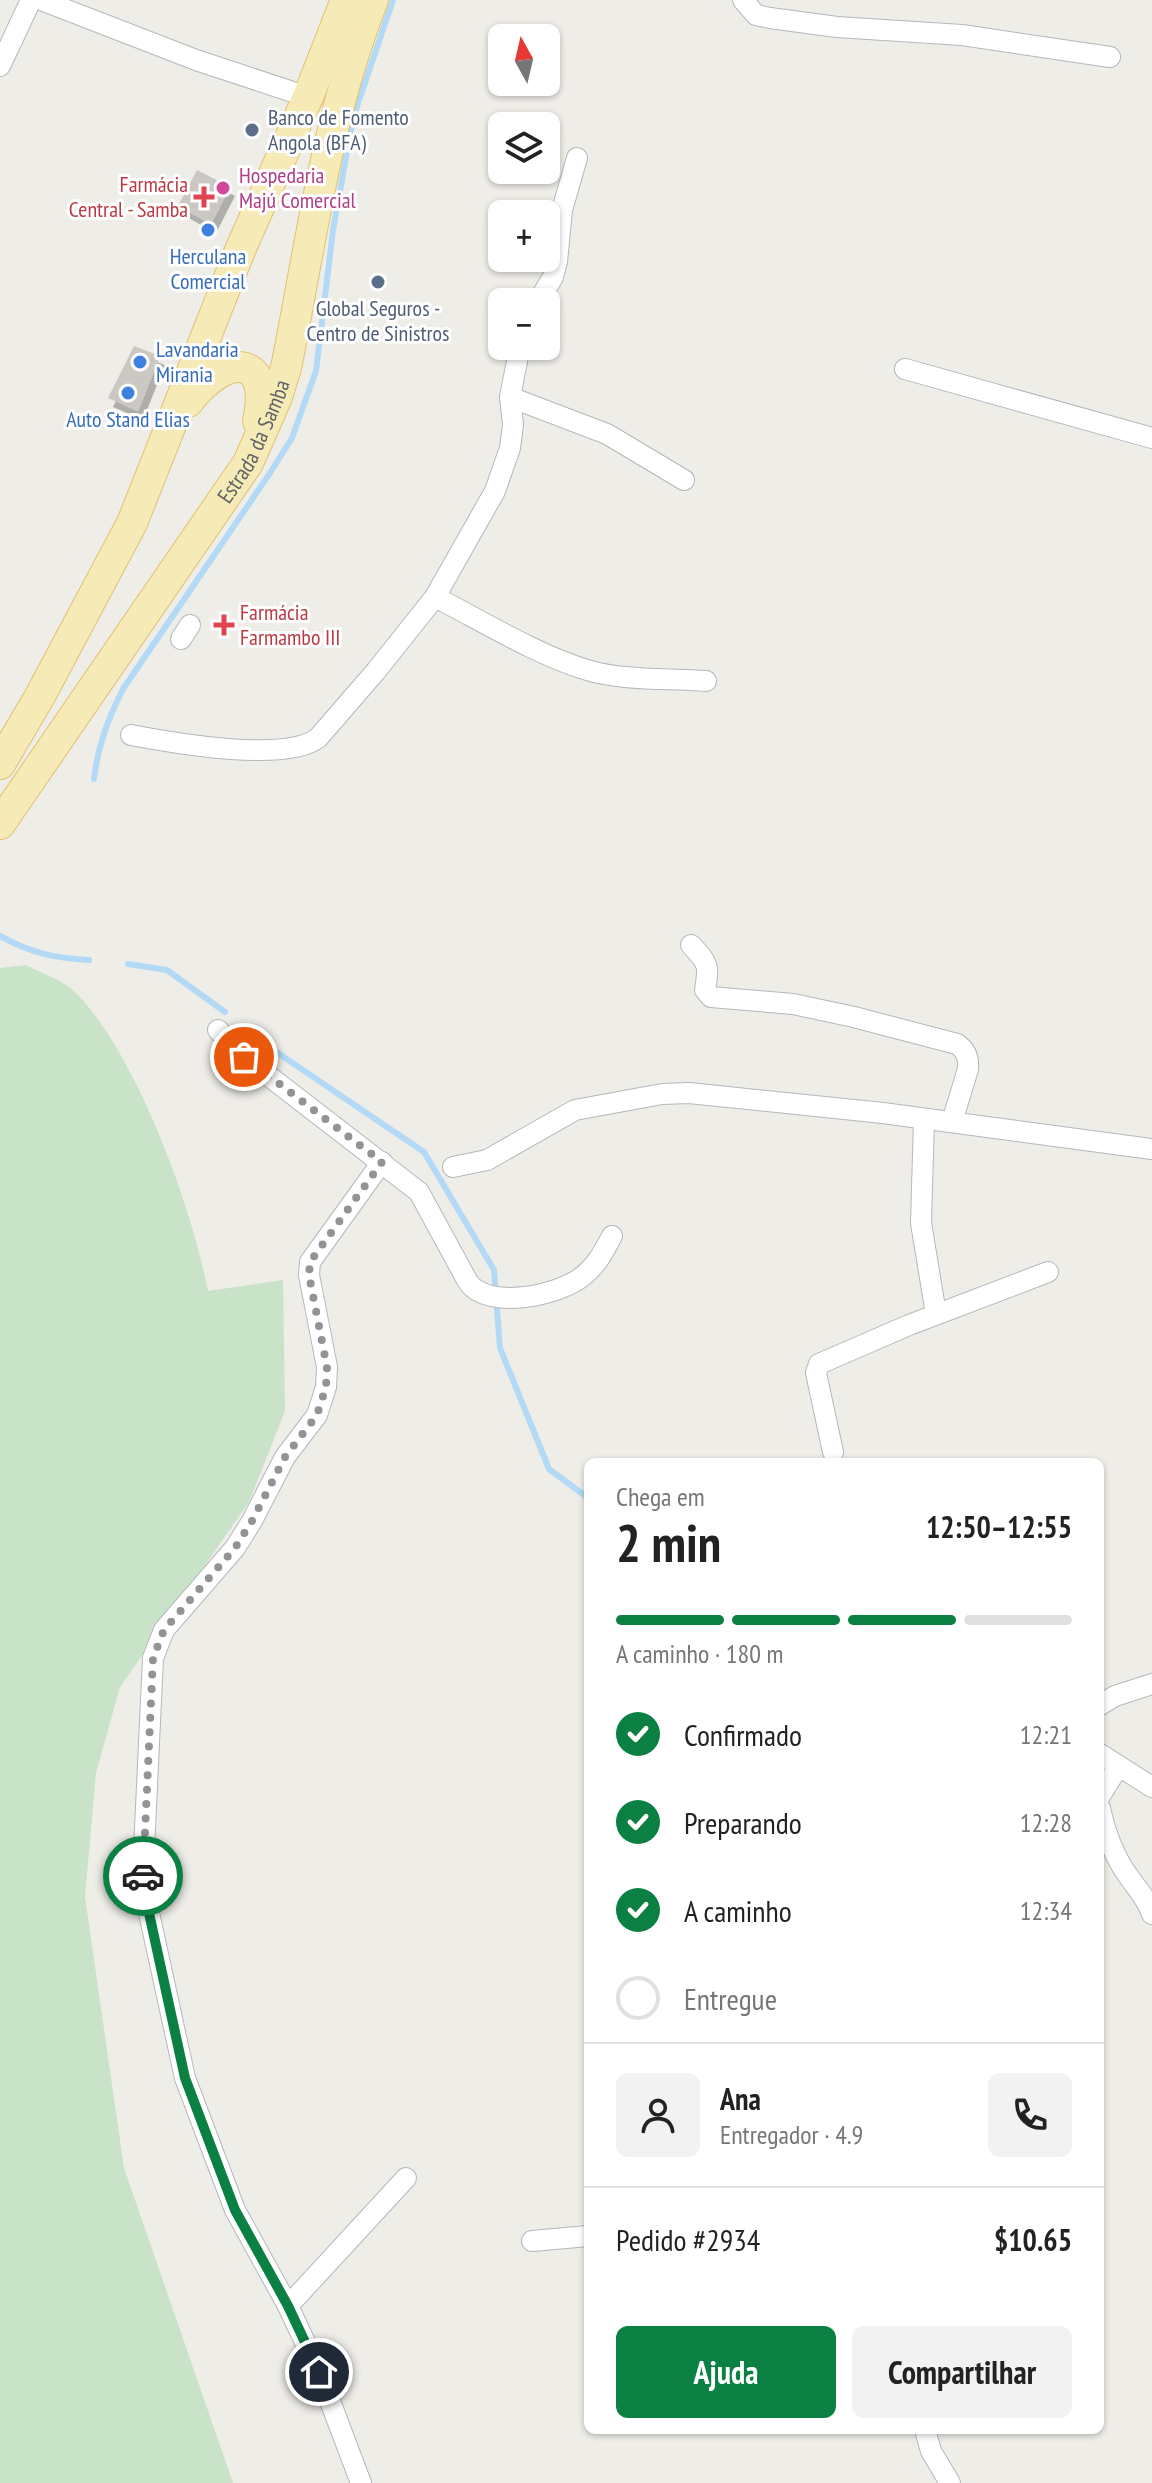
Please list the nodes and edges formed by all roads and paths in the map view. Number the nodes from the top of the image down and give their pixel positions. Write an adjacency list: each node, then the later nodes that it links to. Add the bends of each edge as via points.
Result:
1 (31, 0): 7 (street)
2 (41, 0): 8 (street)
3 (346, 0): 8 (main road)
4 (373, 0): 16 (main road, Estrada da Samba, via 328,141 286,368)
5 (743, 0): 6 (street, via 756,15 770,18 962,35)
6 (1110, 57)
7 (0, 66)
8 (308, 97): 14 (main road, via 241,248)
9 (577, 158): 10 (street, via 562,210 557,262)
10 (546, 288)
11 (517, 360): 13 (street)
12 (905, 369): 15 (street)
13 (510, 397): 17 (street, via 607,434); 18 (street, via 510,448 495,491)
14 (172, 427): 16 (main road, via 198,388 218,371 248,369 262,386 262,398); 21 (main road, via 121,545)
15 (1152, 438)
16 (248, 463): 22 (main road, Estrada da Samba)
17 (684, 480)
18 (435, 597): 19 (street, via 589,671); 20 (street, via 340,713 306,746 195,746)
19 (706, 681)
20 (131, 735)
21 (0, 764)
22 (0, 824)
23 (691, 945): 26 (street, via 706,960 705,990 711,997 793,1004 963,1048 969,1062)
24 (218, 1030): 28 (street, via 244,1057)
25 (924, 1119): 26 (street); 29 (street, via 662,1094 575,1110 487,1160); 32 (street, via 921,1223)
26 (952, 1122): 27 (street)
27 (1152, 1149)
28 (382, 1162): 30 (street, via 419,1192 468,1282 479,1291 510,1300 563,1286 599,1260); 45 (street, via 310,1262 327,1367 317,1415 285,1457 235,1548 164,1630 153,1658 143,1871 147,1904 185,2078 235,2210)
29 (453, 1167)
30 (612, 1236)
31 (1048, 1272): 32 (street)
32 (936, 1314): 33 (street, via 819,1364 816,1373)
33 (833, 1452)
34 (1152, 1684): 35 (street)
35 (1104, 1703)
36 (1104, 1757): 37 (street)
37 (1118, 1767): 38 (street); 39 (street)
38 (1152, 1787)
39 (1104, 1790)
40 (1104, 1820): 41 (street, via 1115,1854)
41 (1152, 1914)
42 (406, 2178): 45 (street)
43 (584, 2236): 44 (street)
44 (532, 2241)
45 (288, 2306): 47 (street)
46 (926, 2434): 48 (street)
47 (361, 2483)
48 (950, 2483)

